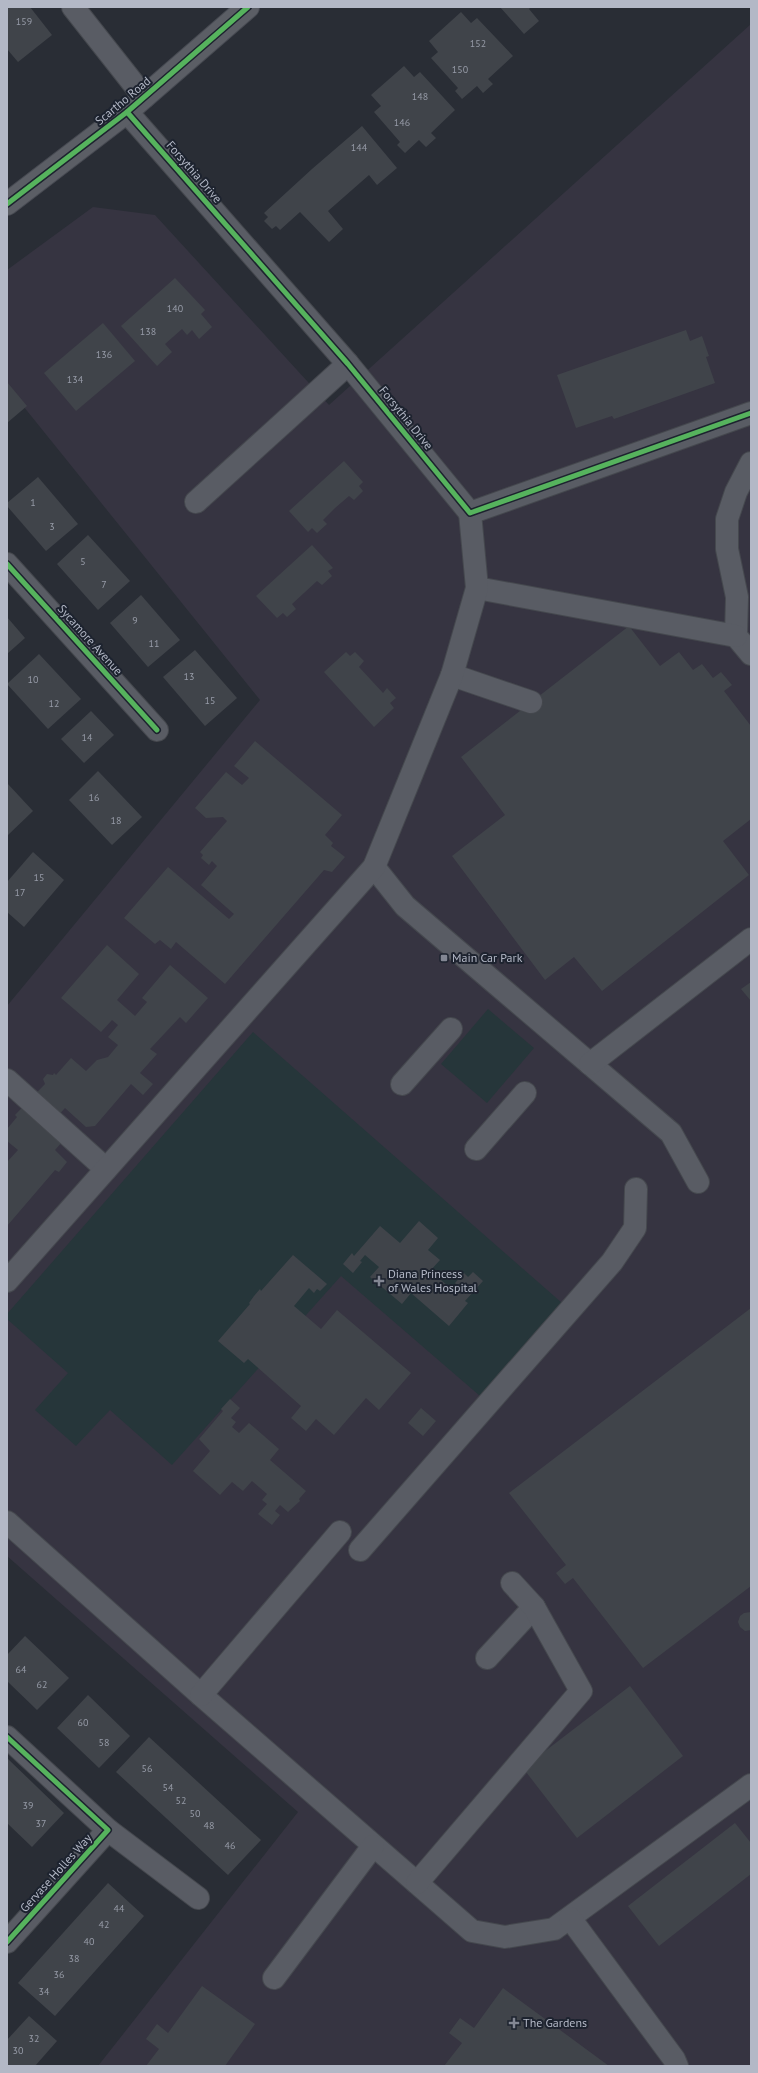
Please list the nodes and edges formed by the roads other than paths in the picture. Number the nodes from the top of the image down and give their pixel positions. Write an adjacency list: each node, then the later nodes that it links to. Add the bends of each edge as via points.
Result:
1 (73, 7): 3 (street)
2 (248, 7): 3 (main road, Scartho Road)
3 (144, 97): 4 (main road, Scartho Road)
4 (127, 112): 5 (main road, Scartho Road); 6 (street, Forsythia Drive)
5 (7, 204)
6 (348, 364): 9 (street); 10 (street, Forsythia Drive)
7 (751, 413): 10 (street)
8 (751, 463): 13 (street, via 736,492 727,519 727,549 737,597)
9 (196, 502)
10 (470, 513): 12 (street)
11 (7, 564): 17 (street, Sycamore Avenue)
12 (477, 588): 13 (street); 15 (street)
13 (736, 636): 14 (street)
14 (751, 654)
15 (452, 675): 16 (street); 18 (street)
16 (531, 702)
17 (157, 730)
18 (374, 867): 21 (street, via 405,906); 26 (street)
19 (751, 939): 21 (street)
20 (451, 1029): 23 (street)
21 (590, 1064): 27 (street, via 671,1133)
22 (7, 1080): 26 (street)
23 (402, 1084)
24 (526, 1093): 25 (street)
25 (476, 1149)
26 (106, 1169): 29 (street)
27 (698, 1182)
28 (636, 1189): 32 (street, via 635,1228 612,1262)
29 (7, 1281)
30 (7, 1522): 36 (street)
31 (340, 1532): 36 (street)
32 (360, 1550)
33 (512, 1583): 34 (street)
34 (534, 1607): 35 (street); 41 (street, via 581,1691)
35 (487, 1658)
36 (201, 1695): 40 (street)
37 (7, 1737): 39 (street, Gervase Holles Way)
38 (751, 1785): 43 (street)
39 (108, 1830): 42 (street); 44 (street, Gervase Holles Way)
40 (373, 1846): 41 (street); 45 (street)
41 (417, 1883): 43 (street, via 472,1931 505,1937 554,1929)
42 (198, 1898)
43 (570, 1918): 46 (street)
44 (7, 1942)
45 (274, 1978)
46 (677, 2066)

